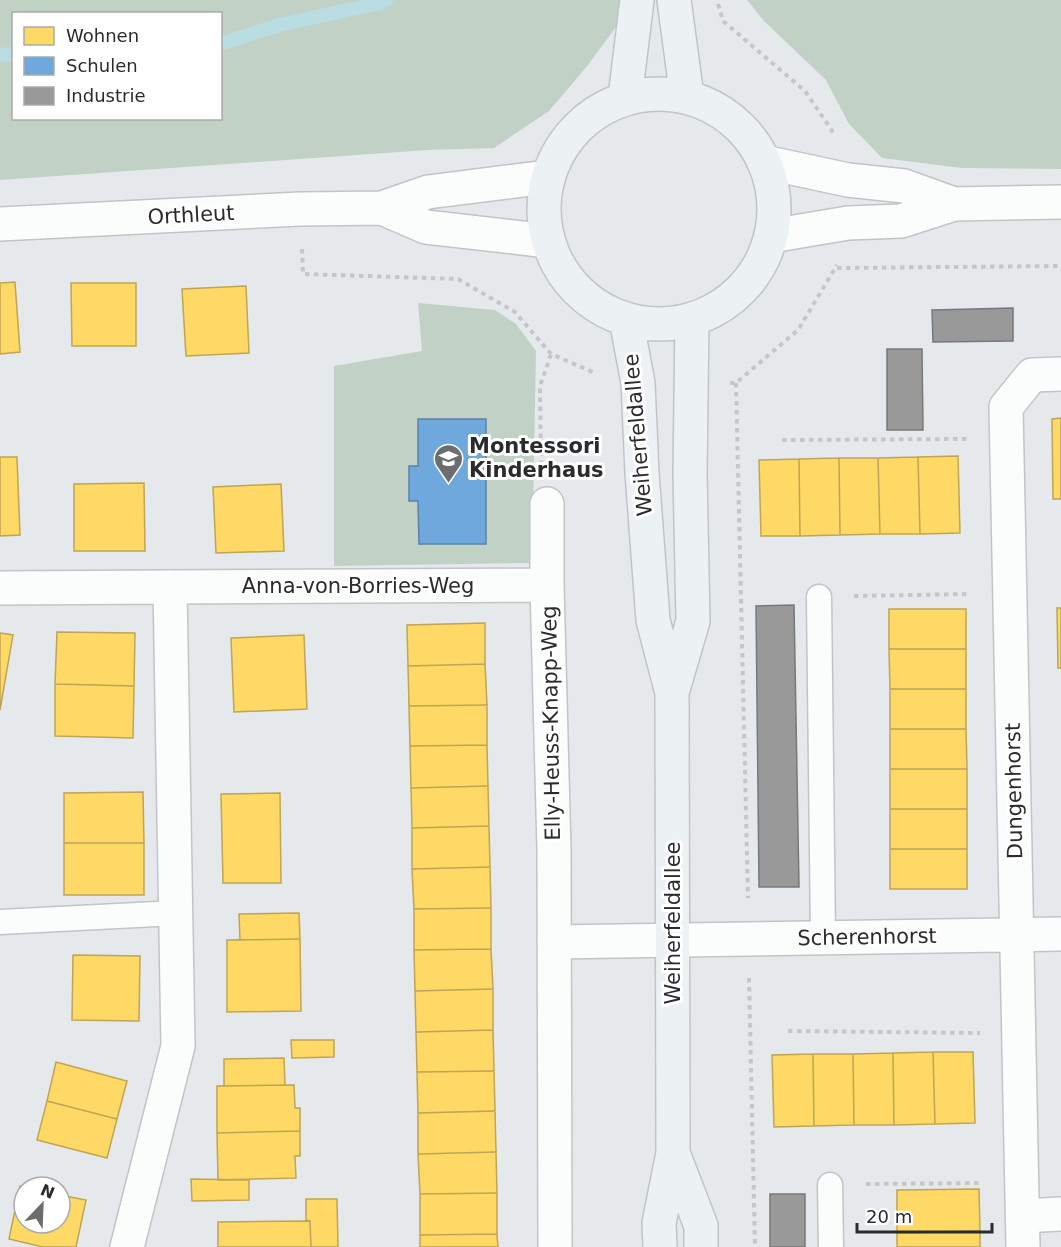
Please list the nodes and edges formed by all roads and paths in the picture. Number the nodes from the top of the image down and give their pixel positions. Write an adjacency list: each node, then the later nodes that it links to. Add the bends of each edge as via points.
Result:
1 (637, 0): 5 (main road)
2 (674, 0): 4 (main road)
3 (716, 0): 6 (path, via 723,21 805,91)
4 (687, 97): 5 (main road, via 656,94); 7 (main road, via 719,110 745,132)
5 (625, 98): 8 (main road, via 590,115 564,143)
6 (837, 143)
7 (764, 162): 10 (street, via 848,180 904,186); 14 (main road, via 774,198)
8 (547, 177): 11 (street, Orthleut, via 428,192); 15 (main road, via 543,209)
9 (1061, 202): 10 (street)
10 (954, 204): 14 (street, via 901,221 848,222)
11 (382, 208): 12 (street, Orthleut); 15 (street, Orthleut, via 426,227)
12 (300, 209): 13 (street, Orthleut); 24 (path, via 303,274 458,279 515,312 551,354 540,386 541,482)
13 (0, 224)
14 (771, 236): 19 (main road, via 760,264 742,289 719,307)
15 (548, 241): 18 (main road, via 564,276 591,303)
16 (1061, 266): 17 (path)
17 (837, 268)
18 (626, 319): 19 (main road, via 659,324); 30 (main road, Weiherfeldallee, via 638,383 653,620)
19 (692, 319): 30 (main road, Weiherfeldallee, via 693,621)
20 (1046, 375): 22 (street, Dungenhorst, via 1006,407)
21 (736, 383): 36 (path)
22 (1006, 438): 23 (path); 28 (street, Dungenhorst)
23 (782, 440)
24 (547, 504): 25 (street, Elly-Heuss-Knapp-Weg)
25 (547, 585): 26 (street, Anna-von-Borries-Weg); 38 (street, Elly-Heuss-Knapp-Weg)
26 (170, 587): 27 (street, Anna-von-Borries-Weg); 31 (street)
27 (0, 588)
28 (1010, 593): 29 (path); 33 (street, Dungenhorst)
29 (819, 597): 35 (lane)
30 (672, 693): 37 (main road, Weiherfeldallee)
31 (176, 913): 32 (lane); 46 (street, via 178,1046)
32 (0, 922)
33 (1017, 934): 34 (street, Scherenhorst); 35 (street, Scherenhorst); 40 (street, Dungenhorst)
34 (1061, 934)
35 (823, 937): 36 (street, Scherenhorst)
36 (748, 938): 37 (street, Scherenhorst); 50 (path)
37 (673, 940): 38 (street); 41 (main road, Weiherfeldallee)
38 (554, 942): 47 (street, Elly-Heuss-Knapp-Weg)
39 (788, 1031): 40 (path)
40 (1019, 1034): 42 (street, Dungenhorst)
41 (673, 1153): 48 (main road, Weiherfeldallee, via 659,1223); 49 (main road, Weiherfeldallee, via 701,1226)
42 (1022, 1182): 43 (path); 45 (street, Dungenhorst)
43 (830, 1185): 51 (lane)
44 (1061, 1214): 45 (street, Dungenhorst)
45 (1023, 1232)
46 (127, 1247)
47 (555, 1247)
48 (660, 1247)
49 (701, 1247)
50 (754, 1247)
51 (831, 1247)

